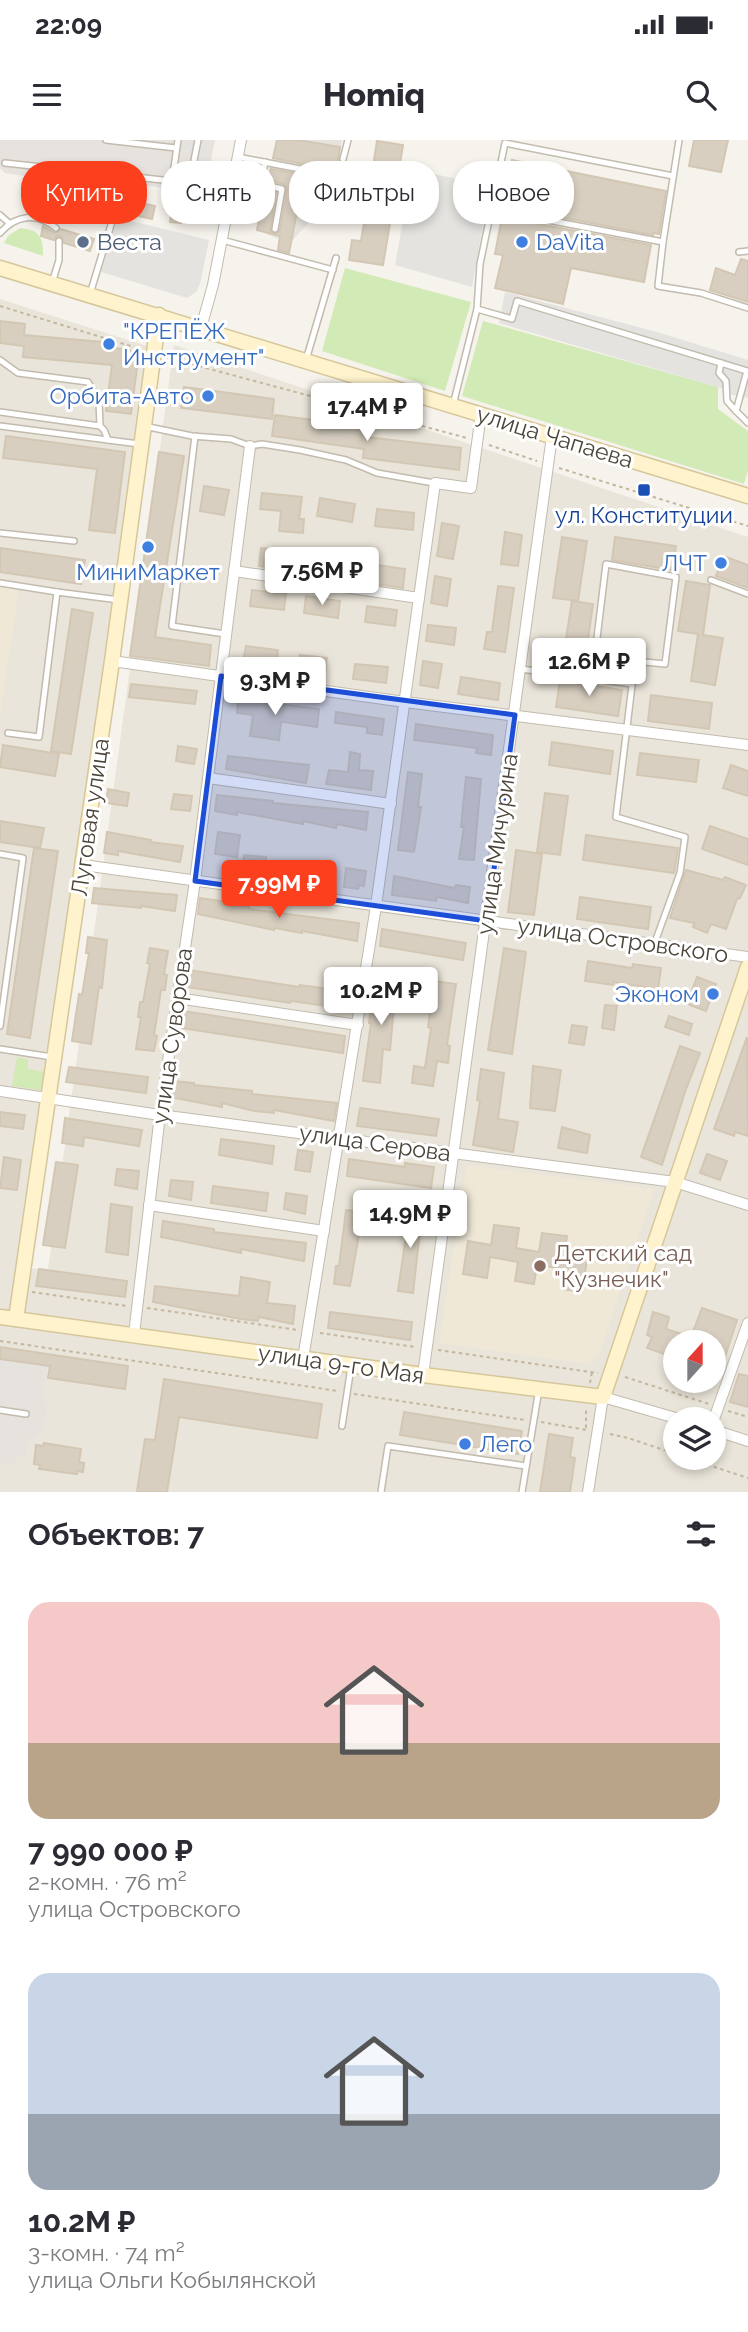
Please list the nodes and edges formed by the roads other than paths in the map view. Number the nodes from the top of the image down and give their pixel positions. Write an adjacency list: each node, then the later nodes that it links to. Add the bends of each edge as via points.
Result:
1 (106, 140): 7 (lane)
2 (178, 140): 7 (lane)
3 (198, 140): 10 (lane)
4 (241, 140): 8 (street)
5 (348, 140): 9 (lane)
6 (679, 140): 14 (lane)
7 (176, 148): 13 (lane, via 172,181)
8 (238, 157): 11 (lane); 24 (street)
9 (343, 159)
10 (194, 161)
11 (260, 161)
12 (501, 161): 14 (lane, via 505,143)
13 (5, 163)
14 (673, 176): 26 (lane)
15 (275, 187): 22 (lane, via 282,189)
16 (0, 215): 17 (lane)
17 (9, 223): 21 (lane, via 26,216); 23 (lane)
18 (111, 224): 33 (lane)
19 (487, 224): 35 (lane)
20 (569, 224): 26 (lane)
21 (56, 228)
22 (275, 229)
23 (0, 233)
24 (222, 240): 31 (lane); 37 (street)
25 (59, 241): 32 (lane)
26 (663, 242): 34 (lane, via 658,286)
27 (748, 251): 28 (lane)
28 (740, 252)
29 (337, 258): 31 (lane)
30 (0, 268): 32 (street, улица Чапаева)
31 (333, 270): 39 (lane)
32 (52, 283): 33 (street, улица Чапаева)
33 (90, 294): 36 (street, улица Чапаева)
34 (748, 308)
35 (477, 309): 40 (lane, via 512,319 517,302); 41 (lane)
36 (159, 315): 37 (street, улица Чапаева); 48 (street, Луговая улица)
37 (201, 328): 39 (street, улица Чапаева)
38 (0, 360): 47 (lane, via 18,373 88,382 99,401)
39 (306, 360): 41 (street, улица Чапаева)
40 (721, 363): 42 (lane, via 719,373 726,381 727,401); 42 (lane, via 747,371)
41 (453, 406): 44 (street, улица Чапаева)
42 (736, 411): 45 (lane)
43 (0, 412): 47 (lane)
44 (481, 414): 50 (street, улица Чапаева); 54 (street, via 471,488)
45 (748, 423)
46 (0, 426): 51 (lane)
47 (100, 426): 51 (lane)
48 (144, 426): 49 (lane); 52 (street, Луговая улица)
49 (195, 436): 53 (lane); 65 (lane, via 172,626)
50 (552, 436): 55 (street, улица Чапаева); 67 (street, улица Мичурина)
51 (108, 440): 52 (lane)
52 (142, 445): 64 (street, Луговая улица)
53 (250, 446): 54 (lane, via 300,450 377,473); 58 (street, улица Суворова)
54 (435, 483): 63 (street)
55 (748, 496)
56 (0, 533): 57 (lane)
57 (74, 541)
58 (234, 571): 63 (street); 65 (street, улица Суворова)
59 (711, 580): 62 (lane)
60 (0, 583): 61 (lane)
61 (57, 592): 64 (lane); 74 (lane, via 39,737)
62 (748, 594)
63 (419, 598): 71 (street)
64 (121, 600): 66 (street, Луговая улица)
65 (226, 634): 68 (street, улица Суворова)
66 (112, 661): 68 (street); 79 (street, Луговая улица)
67 (521, 669): 69 (lane); 72 (street, улица Мичурина)
68 (221, 676): 71 (street); 76 (street, улица Суворова)
69 (592, 678): 70 (lane); 70 (lane, via 606,565 676,577 665,664 635,661)
70 (632, 684): 73 (lane)
71 (405, 702): 72 (street); 77 (street)
72 (515, 715): 73 (street); 82 (street, улица Мичурина)
73 (627, 730): 75 (street); 83 (lane, via 616,817 685,837 680,873)
74 (8, 733)
75 (748, 745)
76 (208, 778): 77 (street); 80 (street, улица Суворова)
77 (391, 804): 81 (street)
78 (0, 854): 88 (lane, via 23,858)
79 (83, 865): 80 (street, улица Островского); 90 (street, Луговая улица)
80 (195, 881): 81 (street, улица Островского); 86 (street, улица Суворова)
81 (376, 906): 82 (street, улица Островского); 87 (street)
82 (487, 921): 83 (street, улица Островского); 95 (street, улица Мичурина)
83 (654, 944): 84 (street, улица Островского)
84 (748, 957)
85 (748, 967): 96 (street)
86 (177, 998): 87 (street); 93 (street, улица Суворова)
87 (358, 1025): 94 (street)
88 (0, 1026)
89 (0, 1049): 90 (lane)
90 (55, 1057): 92 (street, Луговая улица)
91 (0, 1091): 92 (street, улица Серова)
92 (49, 1098): 93 (street, улица Серова); 101 (street, Луговая улица)
93 (160, 1115): 94 (street, улица Серова); 97 (street, улица Суворова)
94 (340, 1138): 95 (street, улица Серова); 99 (street)
95 (455, 1153): 96 (street, улица Серова); 106 (street, улица Мичурина)
96 (675, 1182): 98 (street, улица Серова); 108 (street)
97 (149, 1205): 99 (street); 103 (street, улица Суворова)
98 (748, 1205)
99 (324, 1231): 104 (street)
100 (0, 1317): 101 (street, улица 9-го Мая)
101 (16, 1319): 103 (street, улица 9-го Мая)
102 (748, 1323): 109 (street)
103 (134, 1334): 104 (street, улица 9-го Мая)
104 (303, 1359): 105 (street, улица 9-го Мая)
105 (351, 1366): 106 (street, улица 9-го Мая); 113 (lane)
106 (423, 1376): 107 (street, улица 9-го Мая)
107 (539, 1389): 108 (street, улица 9-го Мая); 116 (lane)
108 (603, 1397): 112 (street, улица 9-го Мая); 119 (street)
109 (718, 1407)
110 (0, 1410): 111 (lane)
111 (26, 1414)
112 (663, 1414)
113 (342, 1426)
114 (726, 1434): 115 (street)
115 (748, 1441)
116 (526, 1466): 117 (lane, via 388,1446); 118 (lane)
117 (382, 1492)
118 (522, 1492)
119 (588, 1492)

